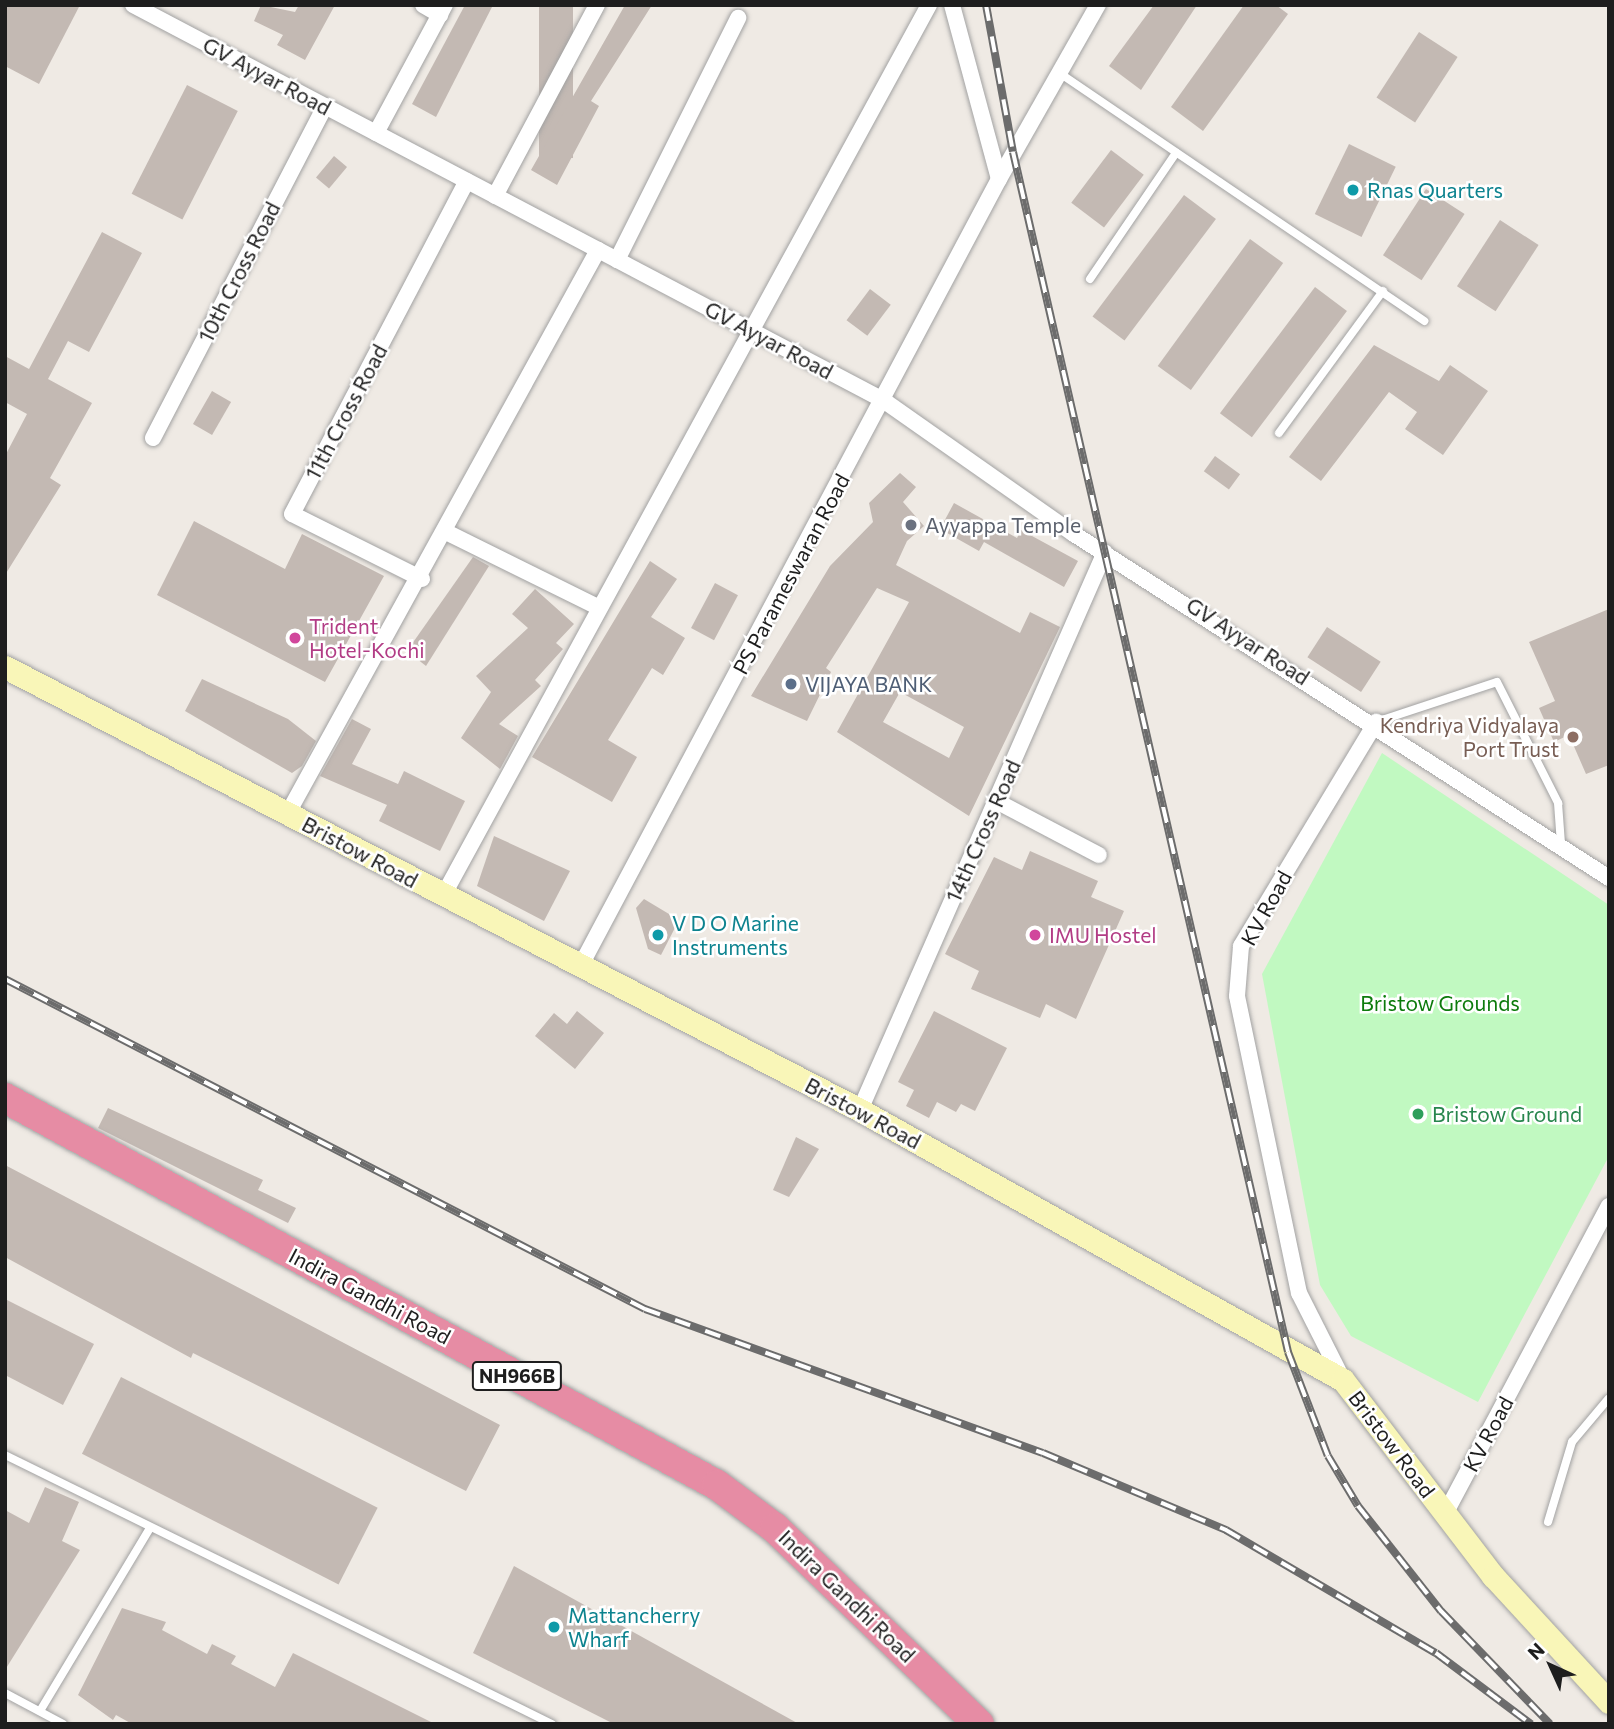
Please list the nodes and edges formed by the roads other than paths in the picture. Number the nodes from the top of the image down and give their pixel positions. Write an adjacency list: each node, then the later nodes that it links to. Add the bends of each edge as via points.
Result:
1 (133, 5): 10 (street, GV Ayyar Road)
2 (422, 5): 7 (street)
3 (597, 5): 15 (street)
4 (929, 5): 21 (street)
5 (952, 5): 13 (street)
6 (1098, 5): 9 (street, PS Parameswaran Road)
7 (442, 10): 11 (street)
8 (738, 18): 17 (street)
9 (1058, 72): 12 (lane); 13 (street, PS Parameswaran Road)
10 (325, 106): 11 (street, GV Ayyar Road); 24 (street, 10th Cross Road)
11 (376, 133): 14 (street, GV Ayyar Road)
12 (1176, 153): 18 (lane); 19 (lane)
13 (999, 179): 22 (street, PS Parameswaran Road)
14 (467, 181): 15 (street, GV Ayyar Road); 27 (street, 11th Cross Road, via 292,514)
15 (495, 196): 16 (street, GV Ayyar Road)
16 (598, 250): 17 (street, GV Ayyar Road); 25 (street)
17 (617, 260): 21 (street, GV Ayyar Road)
18 (1090, 279)
19 (1383, 291): 20 (lane); 23 (lane)
20 (1424, 321)
21 (749, 329): 22 (street, GV Ayyar Road); 28 (street)
22 (883, 400): 26 (street, GV Ayyar Road); 37 (street, PS Parameswaran Road)
23 (1279, 433)
24 (153, 438)
25 (446, 532): 27 (street); 28 (street)
26 (1105, 552): 30 (street, GV Ayyar Road); 31 (street, 14th Cross Road)
27 (422, 579): 32 (street)
28 (598, 607): 36 (street)
29 (5, 667): 32 (street, Bristow Road)
30 (1376, 722): 33 (street); 33 (lane, via 1497,682 1558,803); 41 (street, KV Road, via 1241,946 1237,996 1299,1293)
31 (996, 801): 34 (street); 39 (street, 14th Cross Road)
32 (288, 813): 36 (street, Bristow Road)
33 (1561, 844): 35 (street)
34 (1099, 855)
35 (1609, 878)
36 (443, 896): 37 (street, Bristow Road)
37 (580, 967): 39 (street, Bristow Road)
38 (5, 1098): 52 (highway, Indira Gandhi Road / NH966B, via 717,1485 775,1528)
39 (860, 1110): 41 (street, Bristow Road)
40 (1609, 1206): 44 (street, KV Road)
41 (1343, 1380): 44 (street, Bristow Road)
42 (1609, 1398): 45 (lane, via 1572,1442)
43 (5, 1455): 46 (lane)
44 (1445, 1514): 48 (street, Bristow Road)
45 (1548, 1522)
46 (150, 1528): 49 (lane); 51 (lane)
47 (5, 1693): 49 (lane)
48 (1609, 1702)
49 (40, 1712): 50 (lane)
50 (63, 1724)
51 (552, 1724)
52 (979, 1724)

